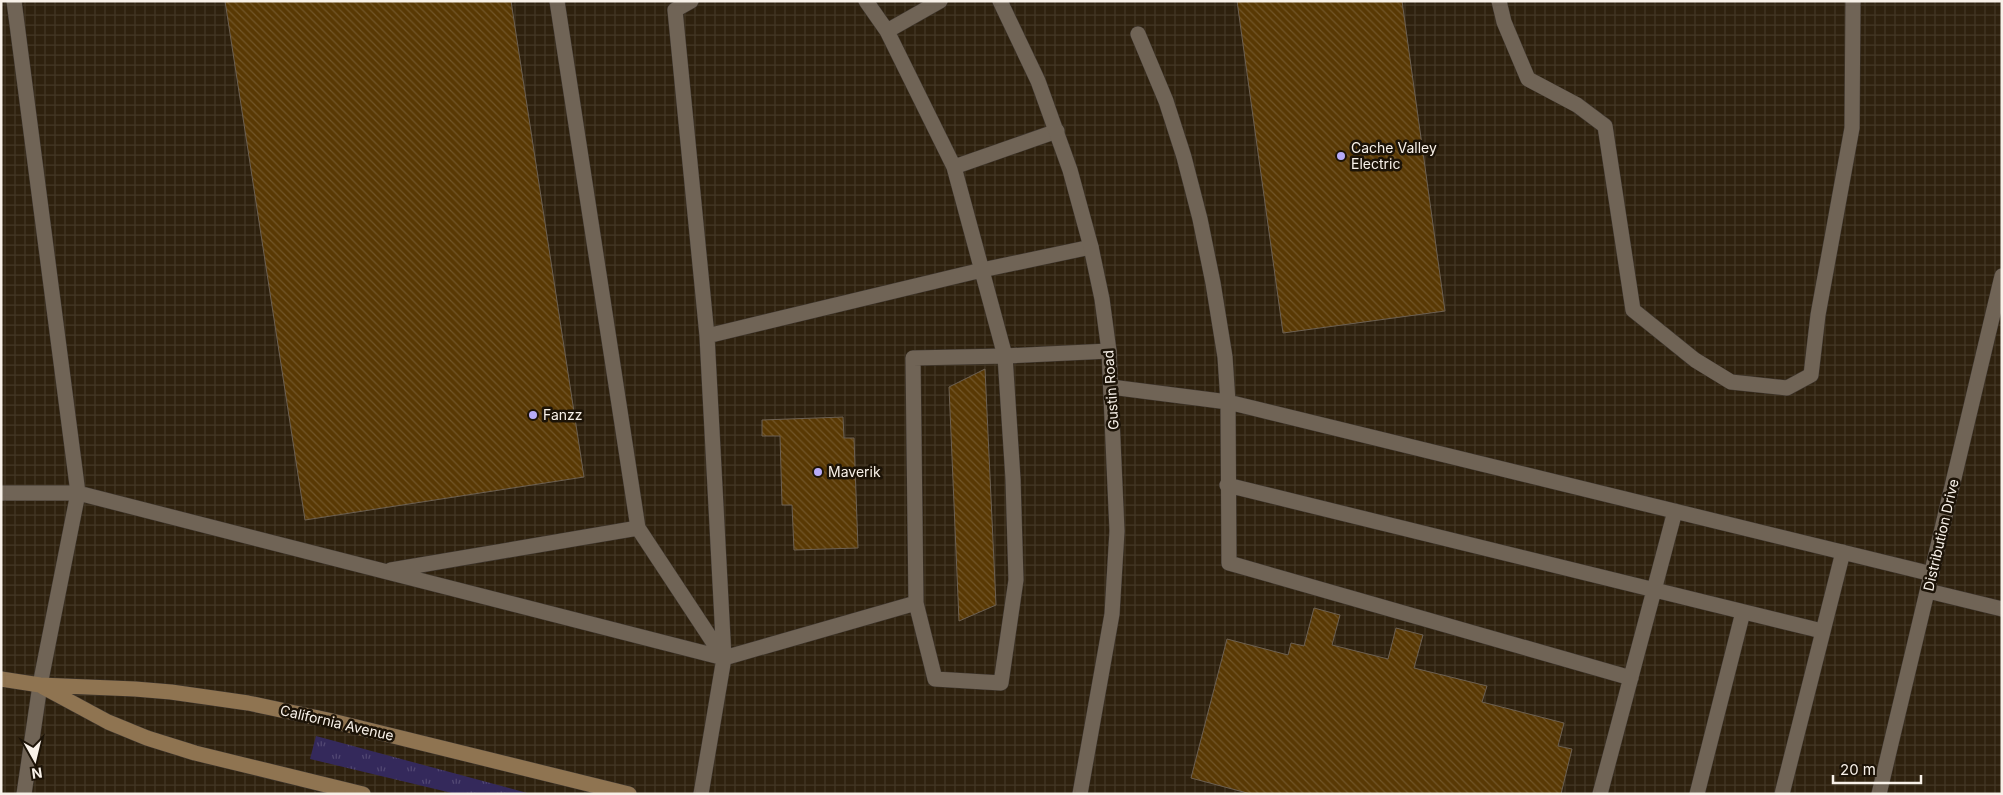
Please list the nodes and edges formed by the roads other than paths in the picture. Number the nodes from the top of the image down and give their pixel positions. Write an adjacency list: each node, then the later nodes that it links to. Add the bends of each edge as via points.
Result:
1 (14, 1): 23 (street)
2 (557, 1): 25 (street)
3 (691, 1): 16 (street, via 676,10)
4 (866, 1): 9 (street)
5 (940, 1): 9 (street)
6 (1000, 1): 11 (street, Gustin Road, via 1038,81)
7 (1499, 1): 8 (street, via 1504,22 1528,79 1577,105 1605,126 1633,310 1695,360 1731,382 1787,388 1810,375 1852,128)
8 (1854, 1)
9 (887, 31): 12 (street)
10 (1138, 34): 20 (street, via 1166,101 1200,219 1225,357)
11 (1057, 131): 12 (street); 13 (street, Gustin Road)
12 (954, 167): 14 (street)
13 (1091, 246): 14 (street); 17 (street, Gustin Road)
14 (982, 270): 16 (street); 18 (street)
15 (2002, 276): 28 (street, Distribution Drive)
16 (707, 336): 35 (street)
17 (1109, 351): 18 (street); 19 (street, Gustin Road)
18 (1005, 356): 31 (street, via 913,358); 31 (street, via 1016,580 1001,683 935,679)
19 (1111, 387): 20 (street); 43 (street, Gustin Road, via 1117,531 1112,614)
20 (1228, 402): 21 (street); 24 (street)
21 (1227, 485): 29 (street); 36 (street, via 1229,562)
22 (1, 493): 23 (street)
23 (78, 493): 27 (street); 38 (street)
24 (1675, 511): 26 (street); 29 (street)
25 (638, 528): 27 (street); 35 (street)
26 (1843, 552): 28 (street); 34 (street)
27 (386, 571): 35 (street)
28 (1932, 574): 30 (street, Distribution Drive)
29 (1655, 590): 33 (street); 36 (street)
30 (1928, 591): 32 (street); 47 (street, Distribution Drive)
31 (916, 603): 35 (street)
32 (2002, 609)
33 (1743, 612): 34 (street); 45 (street)
34 (1822, 631): 46 (street)
35 (724, 658): 42 (street)
36 (1631, 678): 44 (street)
37 (1, 679): 38 (main road, California Avenue)
38 (40, 685): 39 (street); 40 (main road, California Avenue, via 108,722 147,738); 41 (main road, California Avenue, via 144,689 248,703)
39 (24, 794)
40 (363, 794)
41 (630, 794)
42 (701, 794)
43 (1080, 794)
44 (1600, 794)
45 (1697, 794)
46 (1782, 794)
47 (1879, 794)

